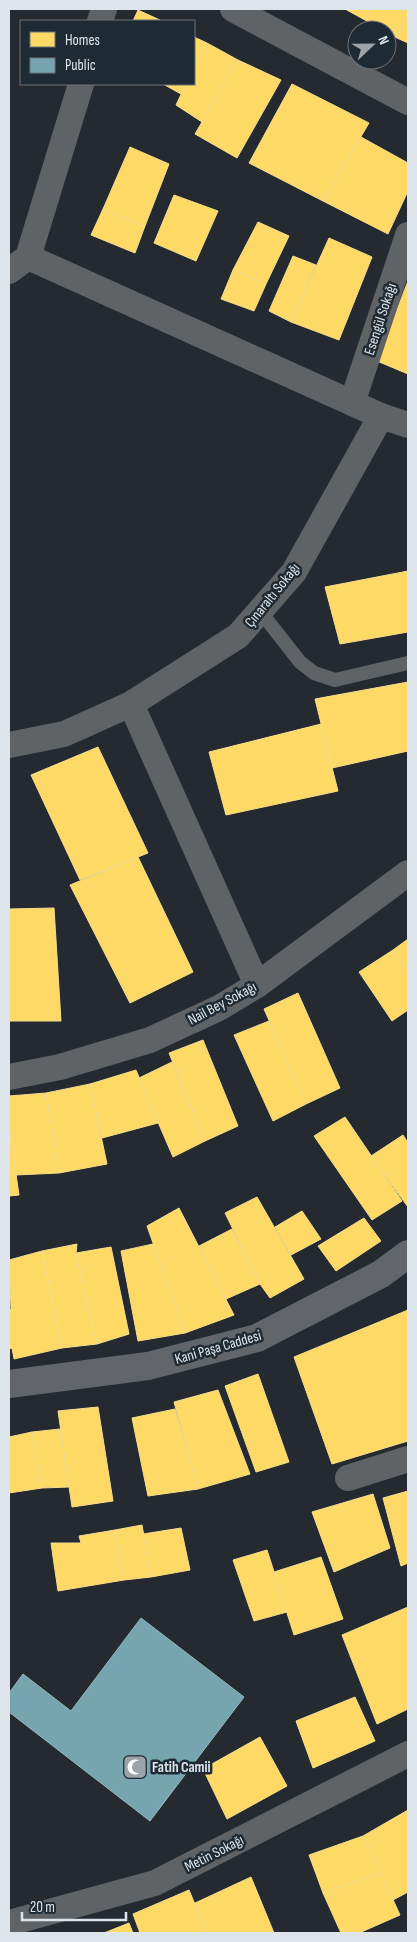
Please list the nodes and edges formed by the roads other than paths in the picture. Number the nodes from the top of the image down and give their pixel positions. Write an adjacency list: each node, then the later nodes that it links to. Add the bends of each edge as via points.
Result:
1 (233, 9): 3 (street)
2 (81, 85): 5 (street)
3 (408, 102)
4 (408, 235): 6 (street, Esengül Sokağı)
5 (18, 264): 6 (street)
6 (352, 403): 7 (street)
7 (380, 416): 8 (street); 9 (street, Çınaraltı Sokağı, via 294,572)
8 (408, 426)
9 (260, 611): 10 (lane, via 300,662 314,673 335,680); 11 (street, Çınaraltı Sokağı, via 238,636)
10 (408, 663)
11 (131, 704): 12 (street, Çınaraltı Sokağı, via 64,734); 14 (street)
12 (9, 745)
13 (408, 872): 14 (street, Nail Bey Sokağı)
14 (257, 985): 15 (street, Nail Bey Sokağı, via 219,1008 150,1040 60,1067)
15 (9, 1077)
16 (408, 1254): 17 (street, Kani Paşa Caddesi, via 381,1274 257,1338 148,1366)
17 (9, 1384)
18 (408, 1459): 19 (street)
19 (348, 1478)
20 (408, 1754): 21 (street, Metin Sokağı, via 154,1883)
21 (9, 1923)

